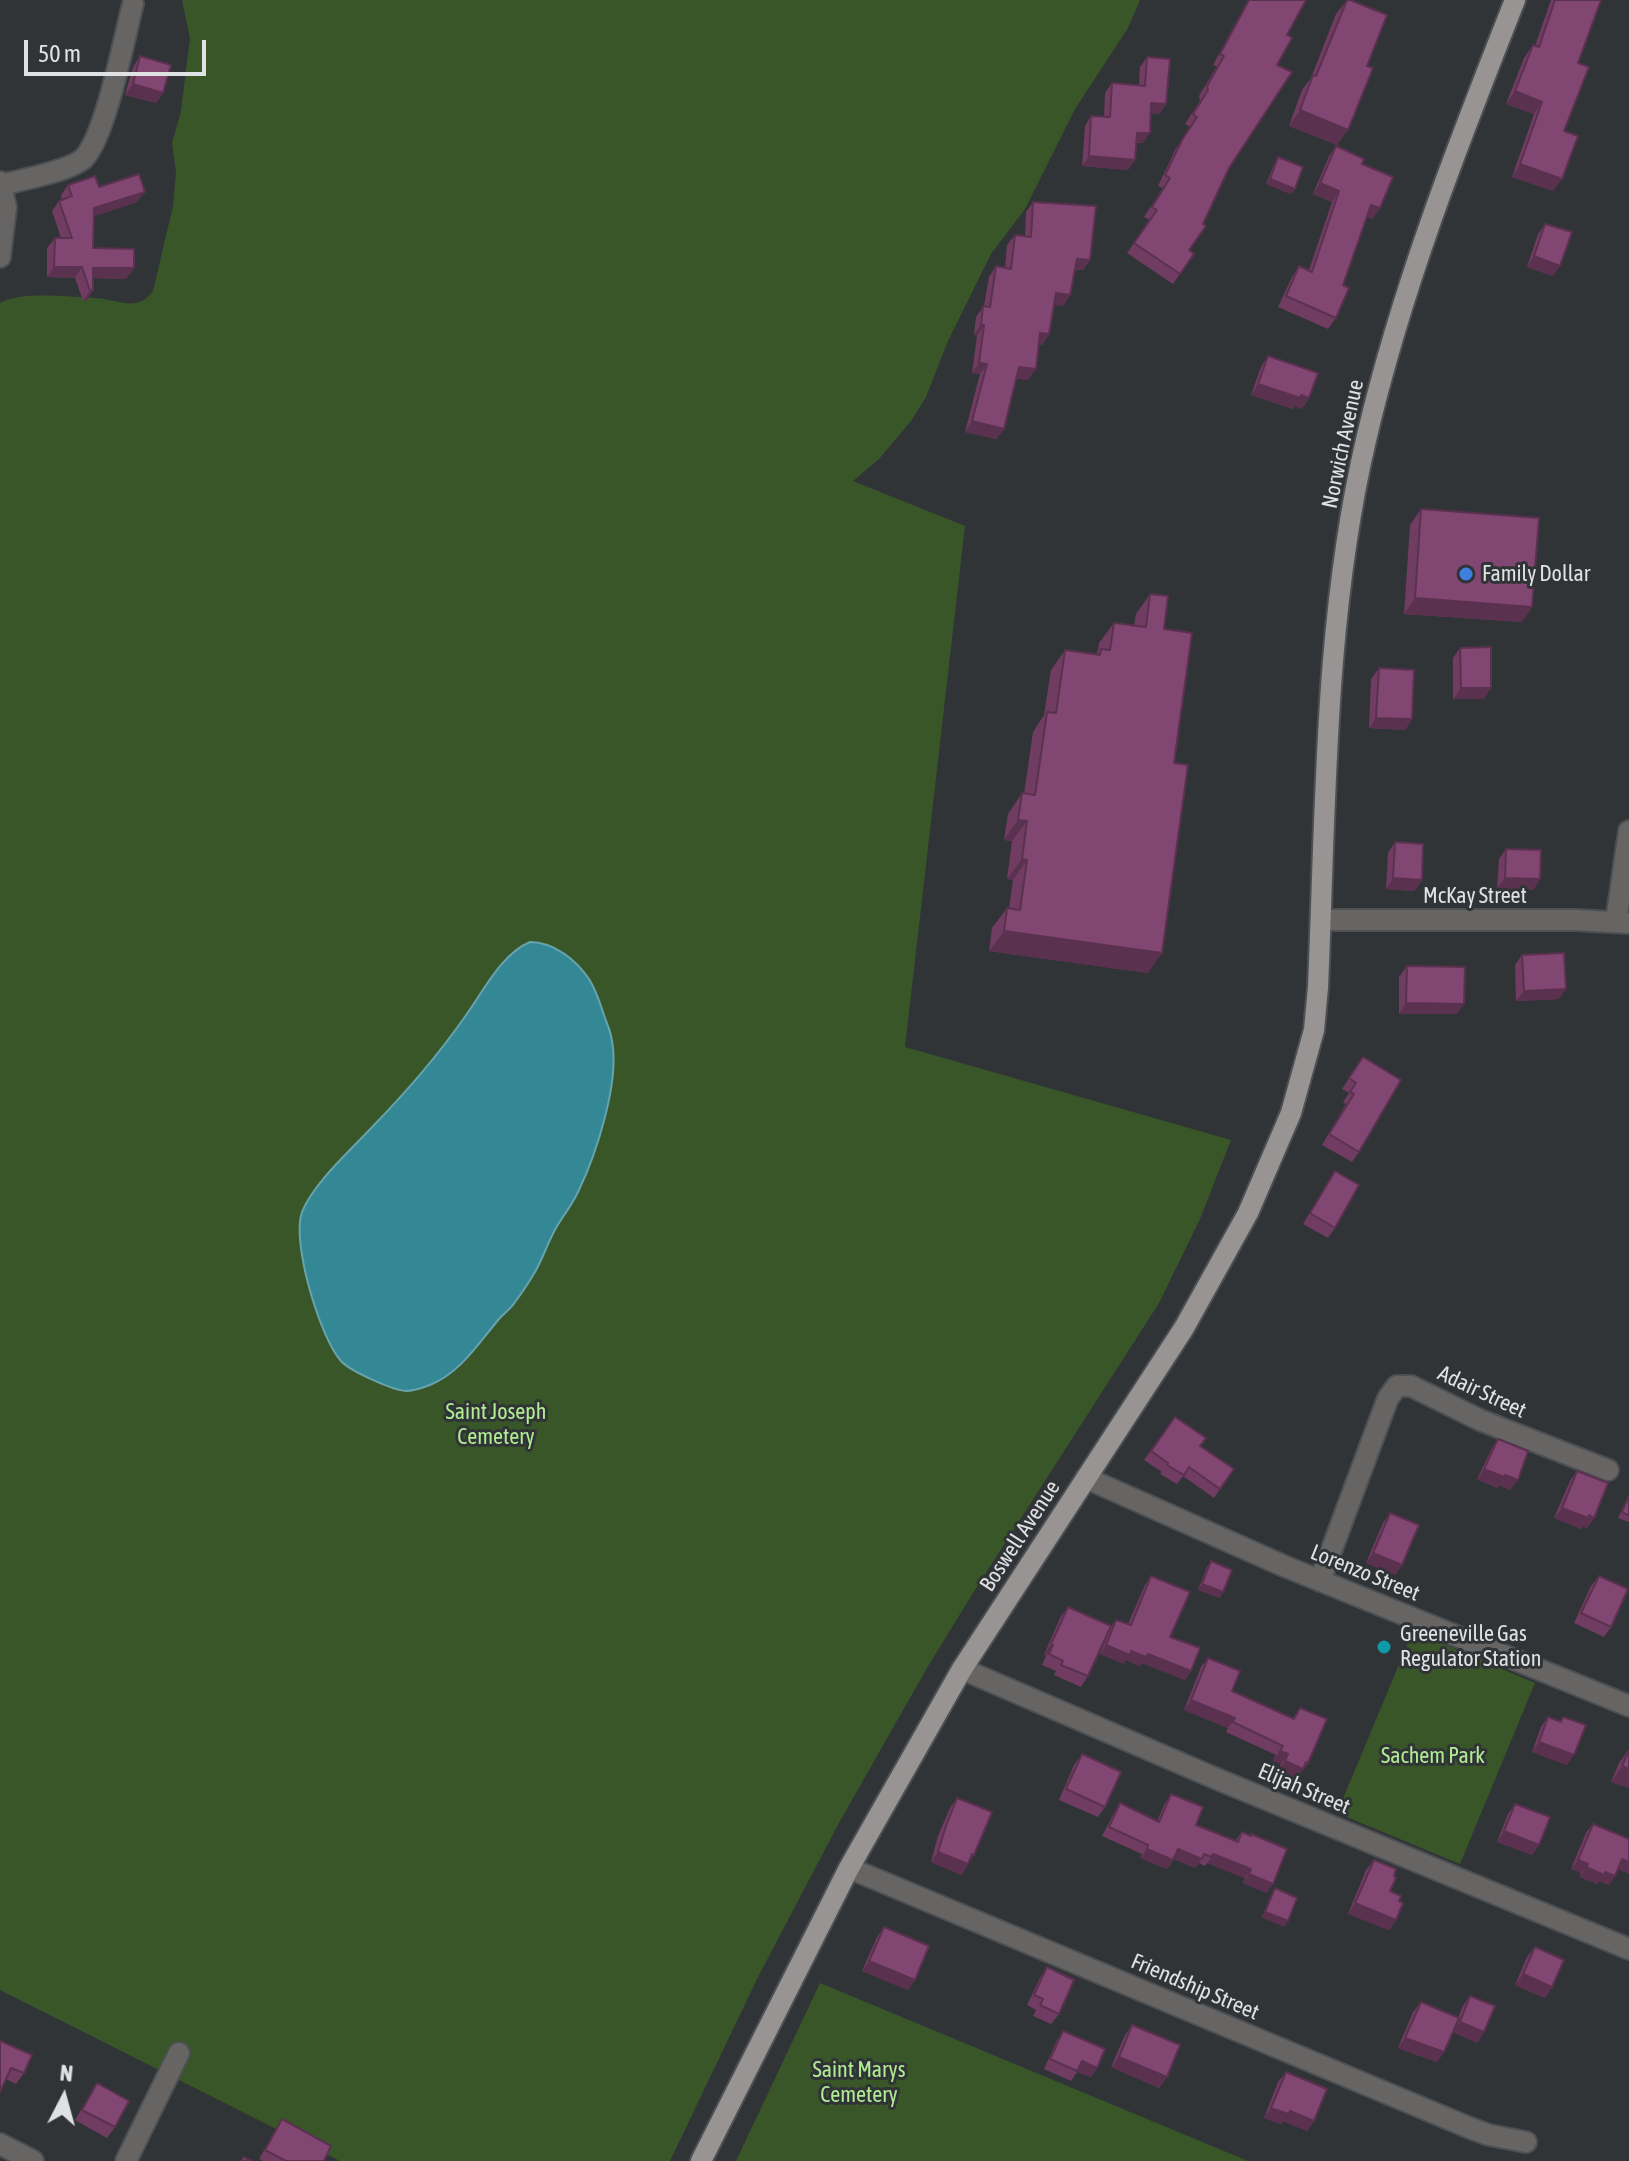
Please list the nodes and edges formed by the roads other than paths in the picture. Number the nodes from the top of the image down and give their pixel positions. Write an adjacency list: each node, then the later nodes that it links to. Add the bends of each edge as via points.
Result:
1 (1515, 0): 6 (main road, Norwich Avenue, via 1397,320 1366,442 1336,634)
2 (133, 4): 3 (street, via 108,104 84,158 63,169)
3 (0, 183): 4 (street, via 6,207)
4 (0, 257)
5 (1629, 831): 7 (street)
6 (1321, 920): 7 (street, McKay Street); 9 (main road, Boswell Avenue, via 1314,1030 1291,1113 1248,1213 1184,1328)
7 (1623, 922)
8 (1608, 1470): 10 (street, Adair Street, via 1480,1420 1411,1386 1397,1386)
9 (1086, 1478): 10 (street, Lorenzo Street); 11 (main road, Boswell Avenue)
10 (1320, 1581): 12 (street, Lorenzo Street)
11 (962, 1669): 13 (main road, Boswell Avenue); 14 (street, Elijah Street)
12 (1629, 1706)
13 (849, 1868): 16 (street, Friendship Street, via 1470,2128); 20 (main road, Boswell Avenue)
14 (1629, 1949)
15 (179, 2053): 19 (street)
16 (1526, 2142)
17 (0, 2144): 18 (street)
18 (33, 2161)
19 (126, 2161)
20 (701, 2161)

